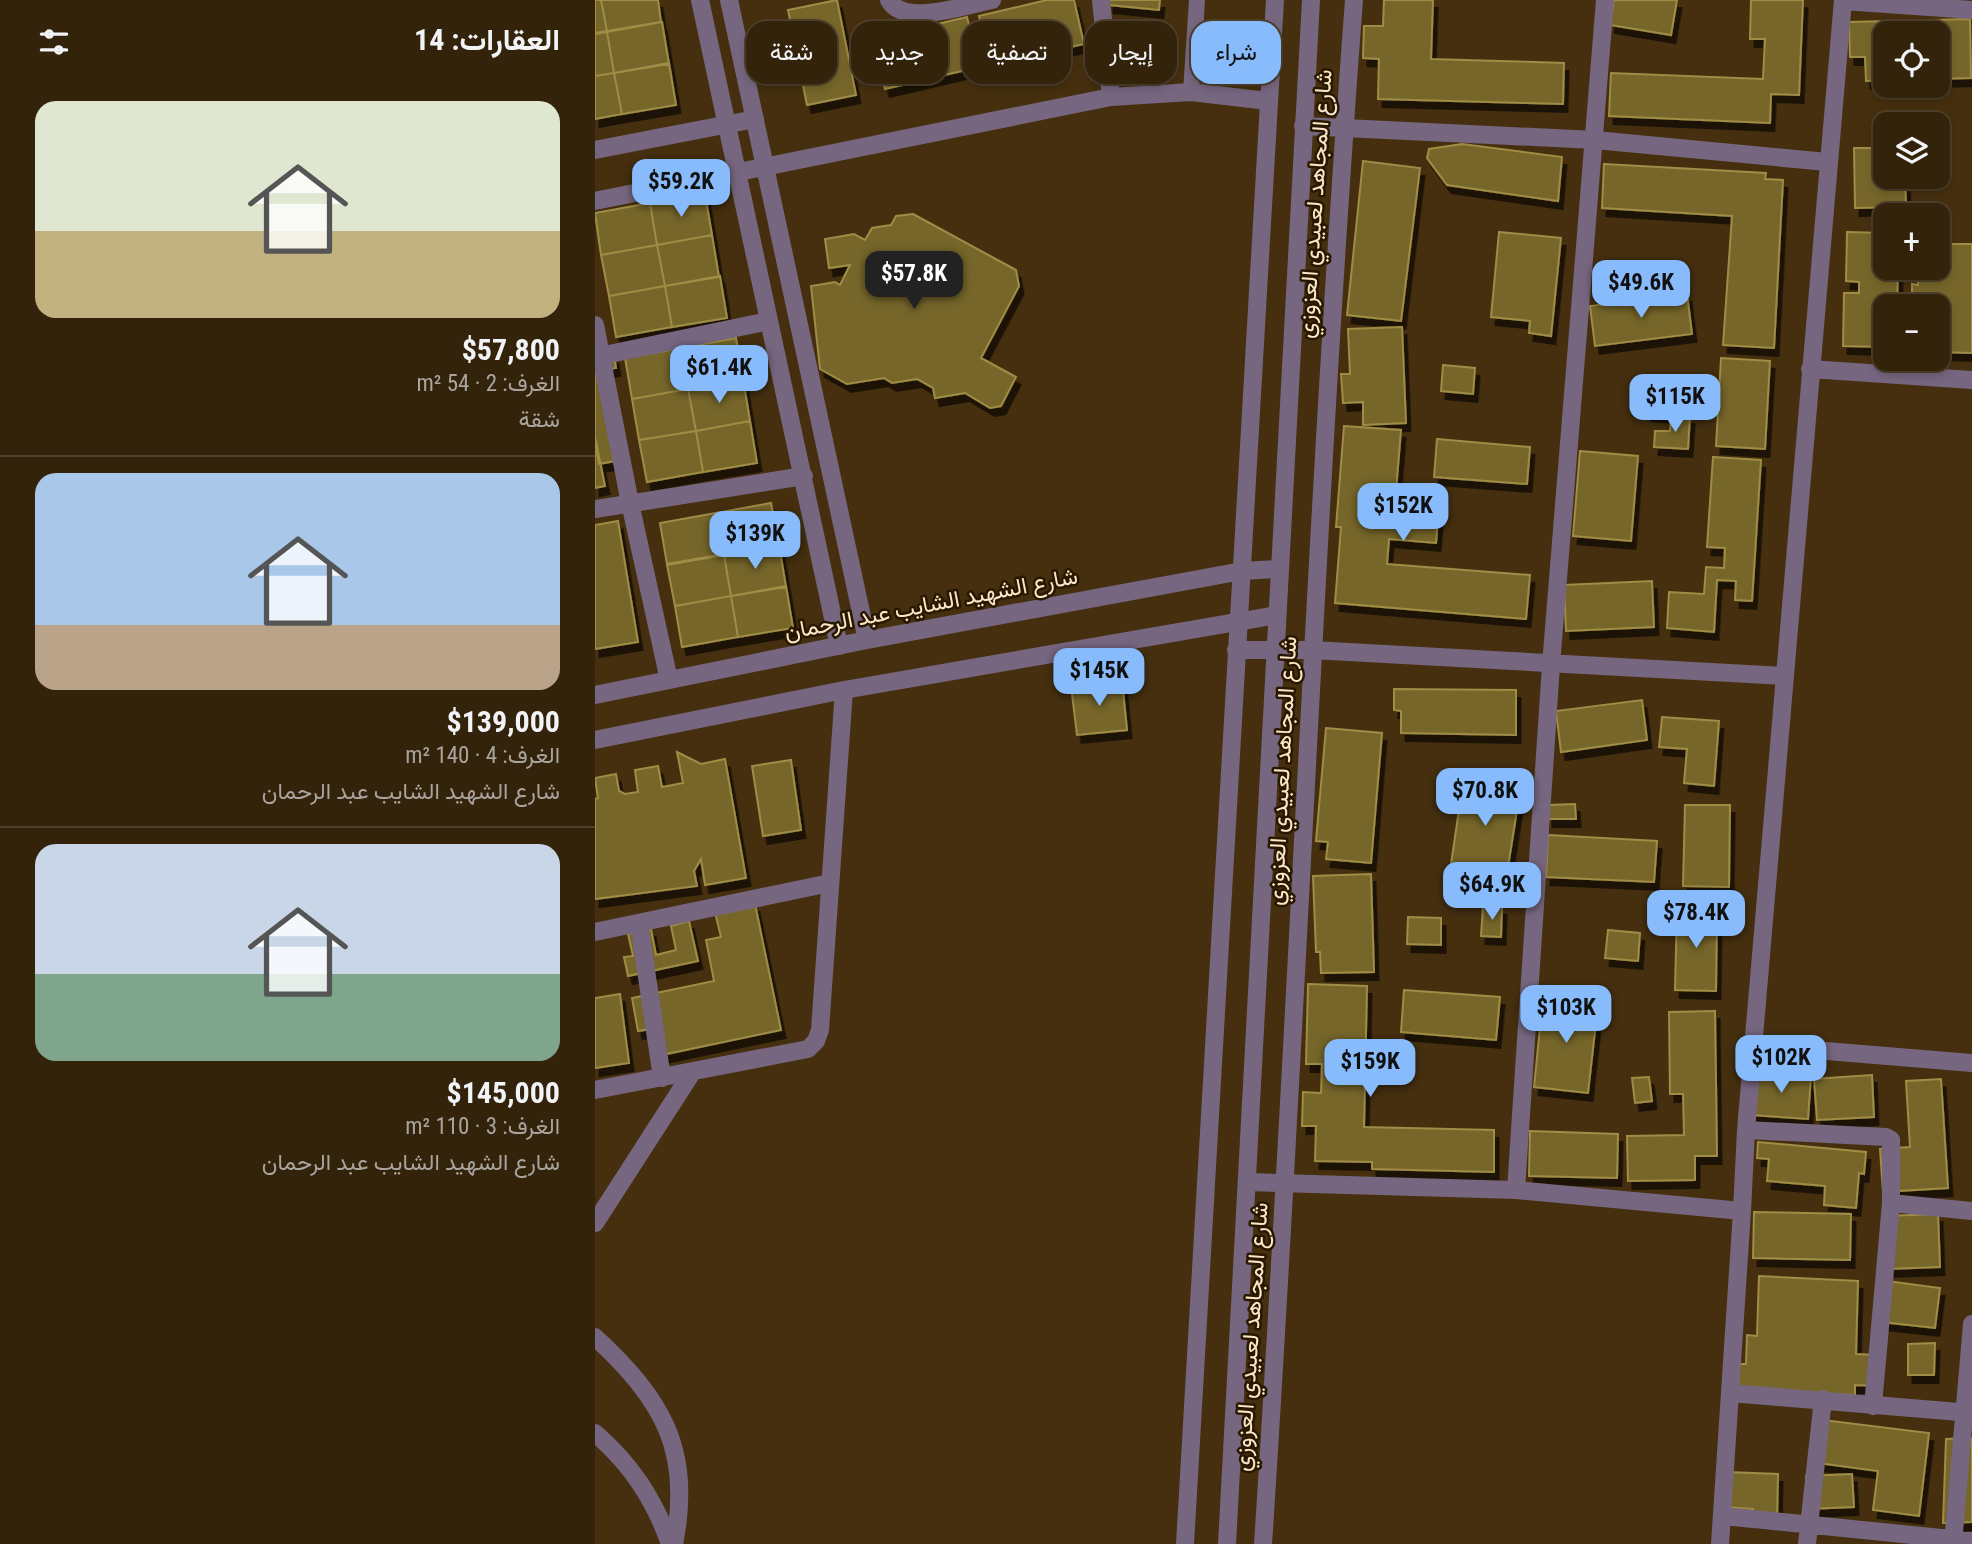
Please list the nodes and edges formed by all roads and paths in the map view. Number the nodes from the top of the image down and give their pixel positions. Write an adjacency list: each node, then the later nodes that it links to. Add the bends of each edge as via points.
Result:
1 (700, 0): 17 (street)
2 (729, 0): 16 (street)
3 (889, 0): 4 (street, via 911,15)
4 (992, 0)
5 (1101, 0): 14 (street)
6 (1197, 0): 13 (lane)
7 (1275, 0): 15 (street)
8 (1311, 0): 18 (street, شارع المجاهد لعبيدي العزوزي)
9 (1354, 0): 19 (street, شارع المجاهد لعبيدي العزوزي)
10 (1605, 0): 20 (street)
11 (1843, 0): 12 (street); 22 (street)
12 (1972, 10)
13 (1191, 92): 14 (street); 15 (street)
14 (1111, 97): 23 (street)
15 (1268, 101): 35 (street)
16 (755, 119): 17 (street); 23 (street)
17 (728, 124): 21 (street); 24 (street)
18 (1303, 126): 19 (street); 34 (street, شارع المجاهد لعبيدي العزوزي)
19 (1344, 127): 20 (street); 42 (street, شارع المجاهد لعبيدي العزوزي)
20 (1595, 141): 22 (street); 43 (street)
21 (595, 150)
22 (1827, 162): 29 (street)
23 (765, 168): 24 (street); 38 (street)
24 (738, 173): 25 (street); 26 (street)
25 (595, 201)
26 (769, 321): 28 (street); 31 (street)
27 (595, 325): 28 (street)
28 (598, 356): 32 (street)
29 (1810, 369): 30 (street); 44 (street)
30 (1972, 380)
31 (804, 476): 32 (street); 39 (street)
32 (630, 503): 33 (street); 45 (street)
33 (595, 509)
34 (1278, 569): 35 (street, شارع الشهيد الشايب عبد الرحمان); 36 (street, شارع المجاهد لعبيدي العزوزي)
35 (1242, 571): 37 (street); 38 (street, شارع الشهيد الشايب عبد الرحمان)
36 (1276, 615): 37 (street); 41 (street, شارع المجاهد لعبيدي العزوزي)
37 (1239, 620): 40 (street); 46 (street)
38 (867, 640): 39 (street, شارع الشهيد الشايب عبد الرحمان)
39 (839, 646): 45 (street, شارع الشهيد الشايب عبد الرحمان)
40 (1236, 650): 41 (street); 76 (street)
41 (1275, 650): 42 (street); 58 (street, شارع المجاهد لعبيدي العزوزي)
42 (1312, 650): 43 (street); 59 (street, شارع المجاهد لعبيدي العزوزي)
43 (1551, 665): 44 (street); 60 (street)
44 (1784, 676): 52 (street)
45 (670, 680): 47 (street, شارع الشهيد الشايب عبد الرحمان)
46 (844, 690): 48 (street); 49 (street)
47 (595, 695)
48 (595, 740)
49 (830, 883): 50 (street); 54 (street, via 816,1041 808,1048)
50 (639, 923): 51 (street); 55 (street)
51 (595, 930)
52 (1753, 1045): 53 (street); 57 (street)
53 (1972, 1063)
54 (693, 1071): 55 (street); 64 (street)
55 (661, 1078): 56 (street)
56 (595, 1090)
57 (1746, 1130): 61 (street, via 1886,1137 1893,1148); 62 (street)
58 (1247, 1182): 59 (street); 77 (street, شارع المجاهد لعبيدي العزوزي)
59 (1285, 1182): 60 (street); 78 (street, شارع المجاهد لعبيدي العزوزي)
60 (1516, 1190): 62 (street)
61 (1891, 1203): 63 (street); 69 (street)
62 (1742, 1211): 67 (street)
63 (1972, 1211)
64 (595, 1223)
65 (1972, 1324): 70 (street)
66 (595, 1337): 75 (street, via 652,1398 670,1434 680,1513)
67 (1730, 1393): 68 (street); 72 (street)
68 (1823, 1399): 69 (street); 73 (street)
69 (1873, 1406): 70 (street)
70 (1967, 1413): 74 (street)
71 (595, 1433): 75 (street, via 640,1481)
72 (1723, 1516): 73 (street); 79 (street)
73 (1809, 1524): 74 (street); 80 (street)
74 (1960, 1542)
75 (672, 1544)
76 (1185, 1544)
77 (1227, 1544)
78 (1263, 1544)
79 (1720, 1544)
80 (1807, 1544)

